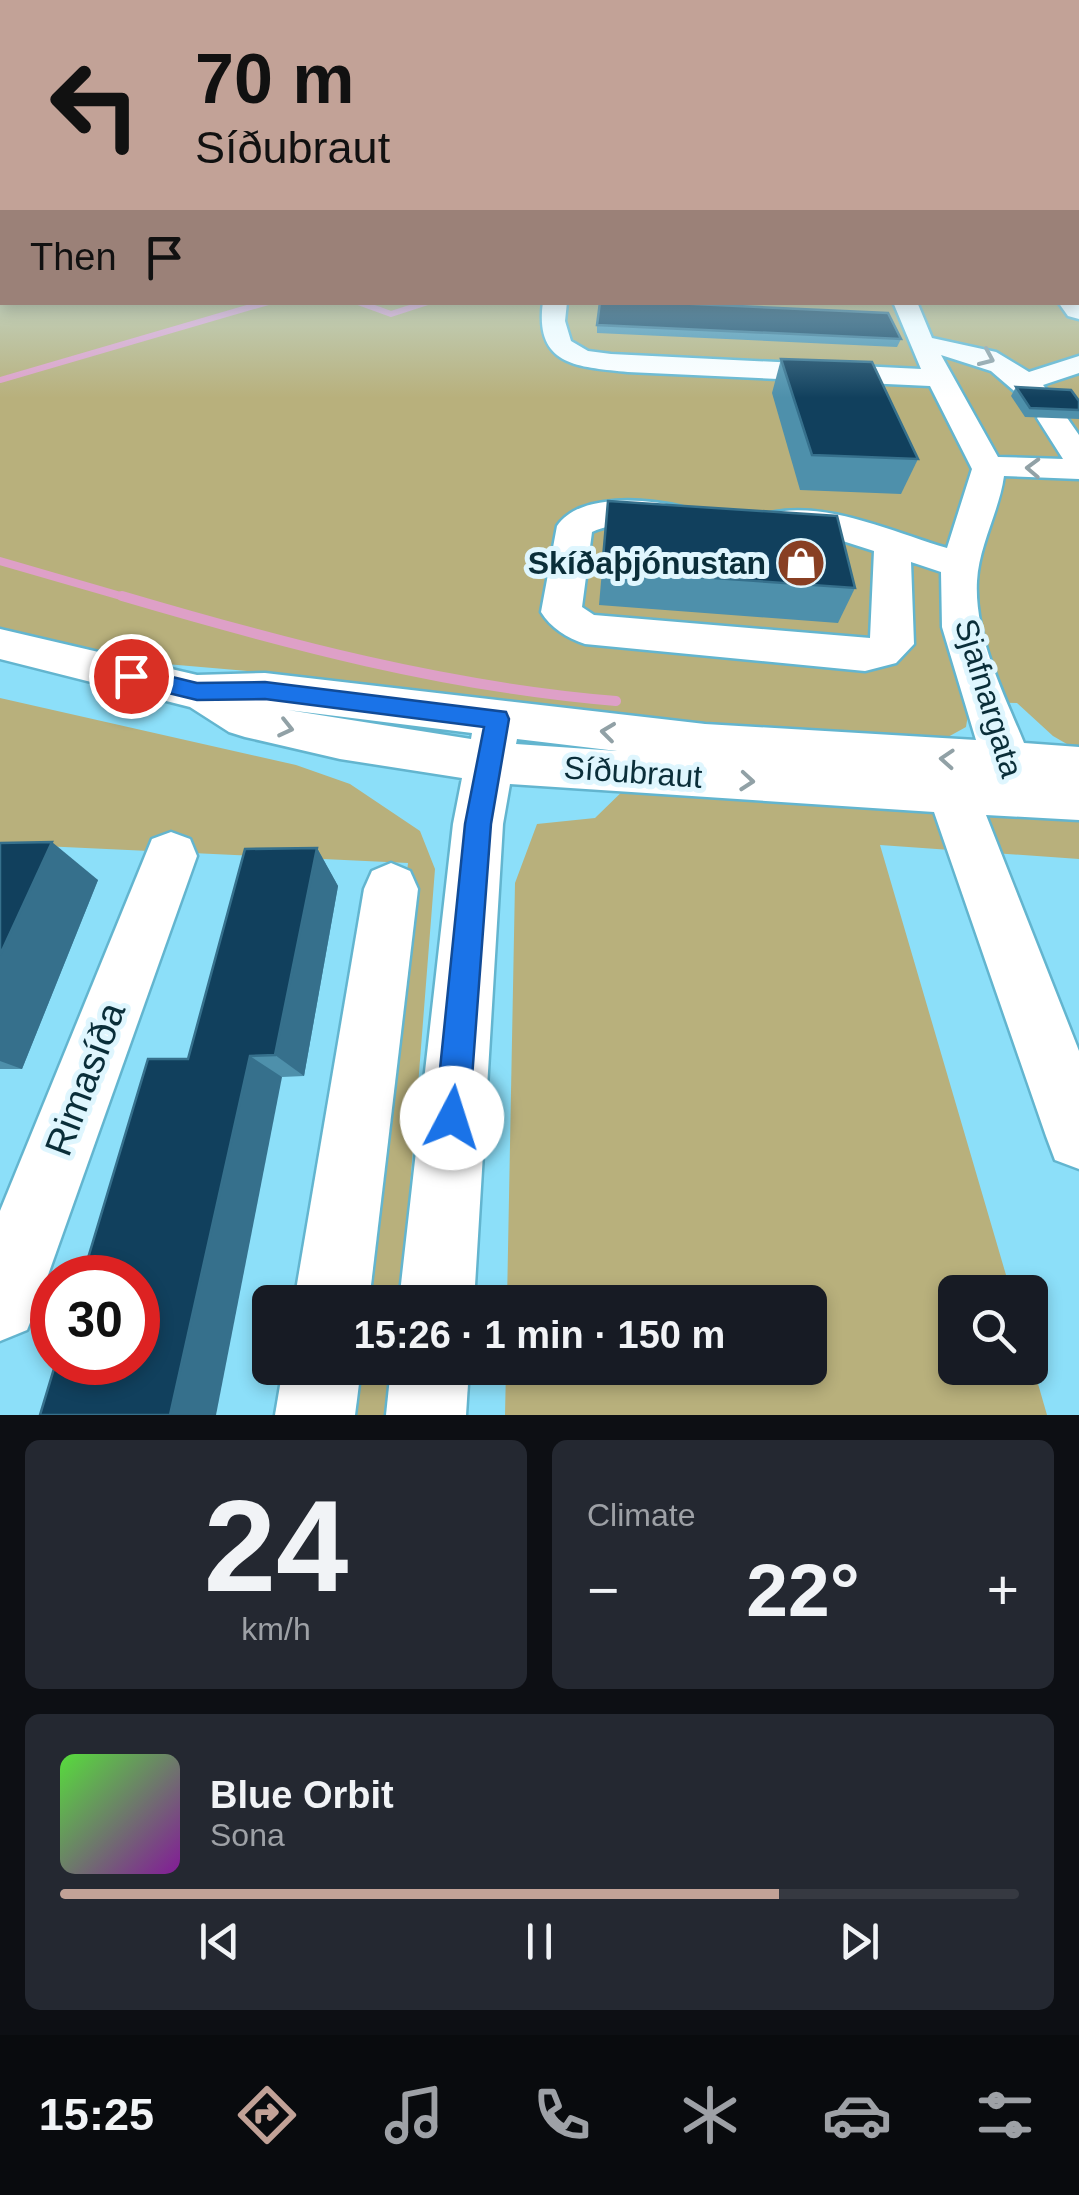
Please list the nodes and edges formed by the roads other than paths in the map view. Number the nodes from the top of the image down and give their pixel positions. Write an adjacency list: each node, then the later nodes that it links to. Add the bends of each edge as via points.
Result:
1 (554, 305): 5 (street, via 550,326 564,349 582,358 634,350)
2 (906, 305): 4 (street)
3 (886, 354): 5 (street)
4 (932, 362): 5 (street); 7 (street, one-way to 7, via 971,352 1006,367); 9 (street)
5 (844, 363)
6 (1079, 364): 7 (street)
7 (1039, 399): 8 (street)
8 (1079, 460)
9 (986, 466): 10 (street, one-way to 9); 12 (street, Sjafnargata, via 986,491)
10 (1079, 469)
11 (892, 545): 11 (street, via 827,524 606,512 575,526 562,612 585,629 882,652 893,644); 12 (street)
12 (961, 565): 16 (street, Sjafnargata, via 957,586 966,638)
13 (0, 644): 14 (street, Síðubraut, via 197,692 245,719 340,740)
14 (494, 740): 16 (street, Síðubraut, one-way to 14, via 705,743); 17 (street, Síðubraut, one-way to 17); 23 (street, via 478,824)
15 (1079, 767): 16 (street, Síðubraut)
16 (1014, 779): 17 (street, Síðubraut); 18 (street, Síðubraut)
17 (952, 792): 21 (street)
18 (1079, 798)
19 (171, 856): 24 (street, Rimasíða)
20 (392, 890): 22 (street)
21 (1079, 1136)
22 (334, 1285)
23 (437, 1285)
24 (0, 1303)
25 (319, 1385): 27 (street)
26 (429, 1385): 28 (street)
27 (315, 1415)
28 (426, 1415)

